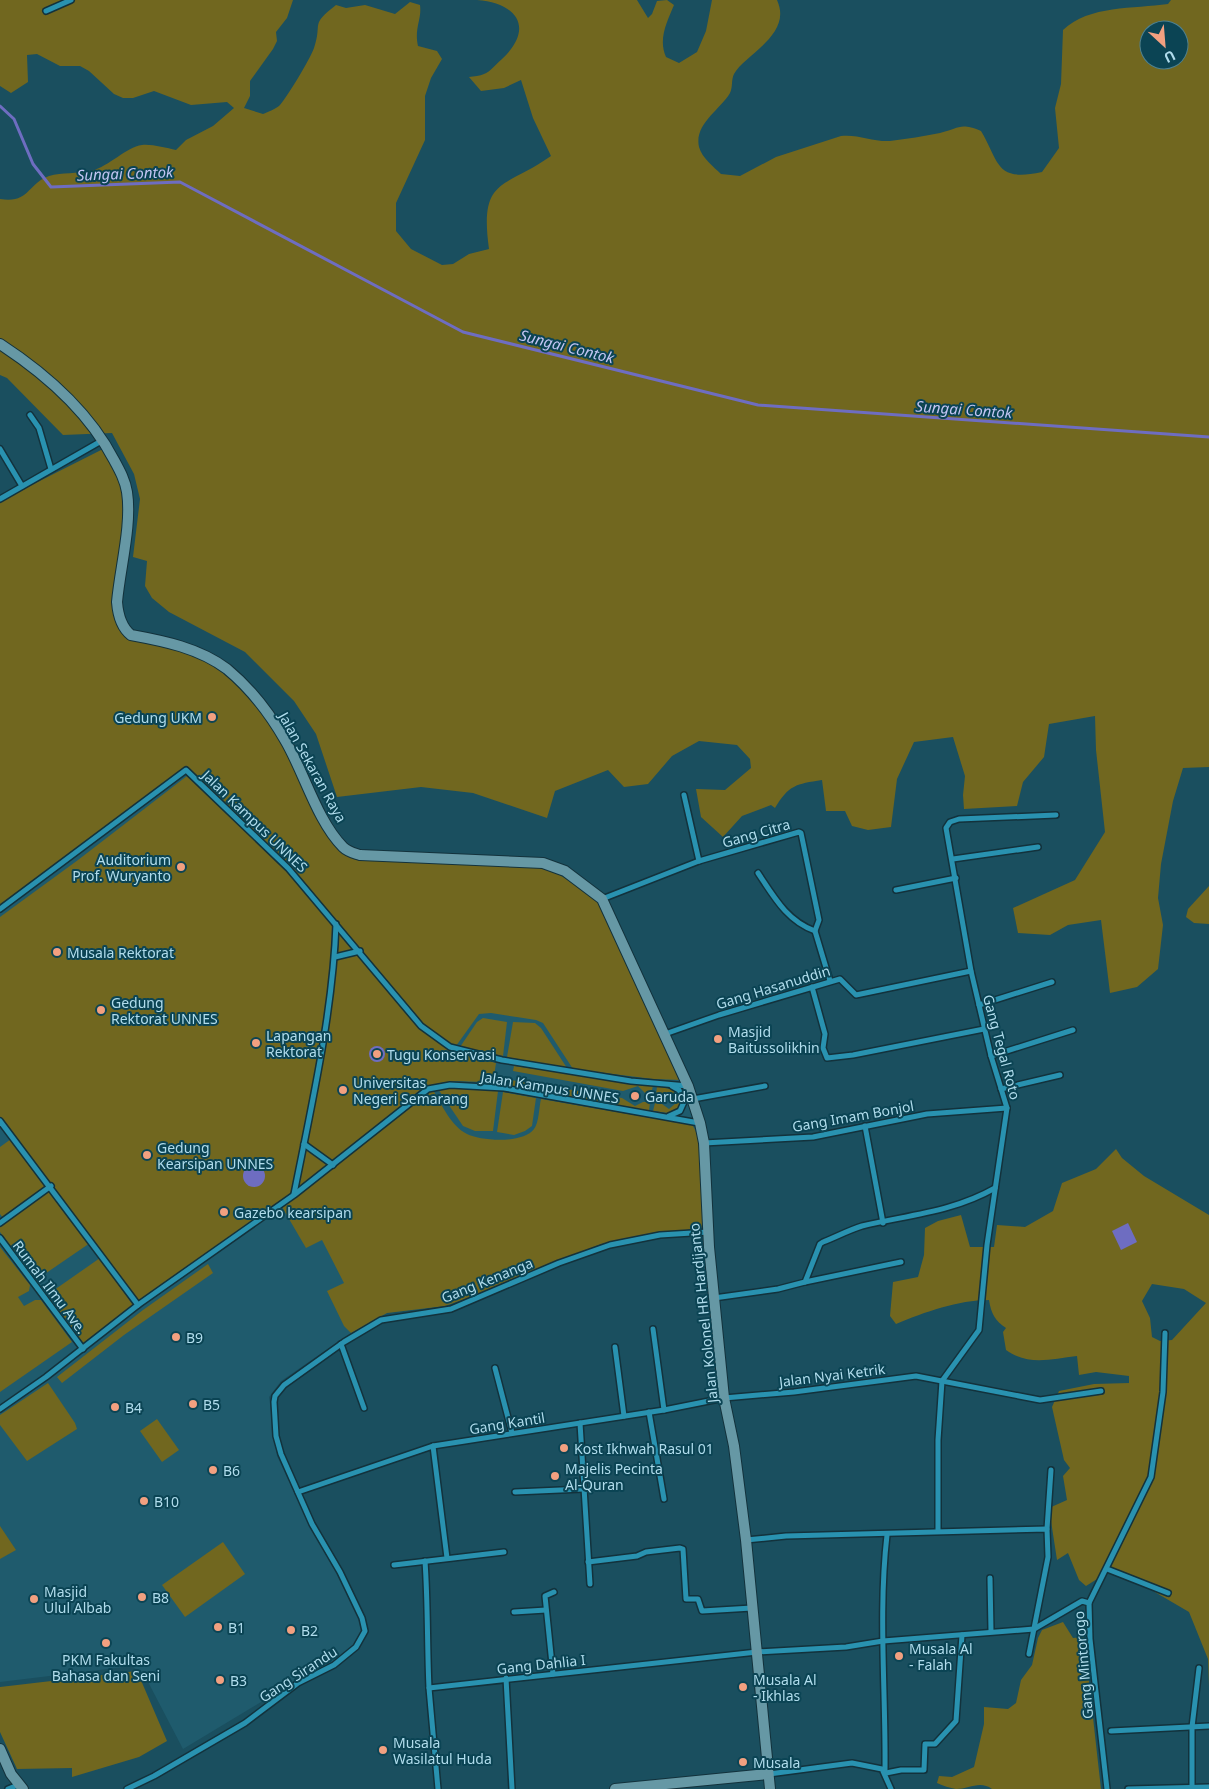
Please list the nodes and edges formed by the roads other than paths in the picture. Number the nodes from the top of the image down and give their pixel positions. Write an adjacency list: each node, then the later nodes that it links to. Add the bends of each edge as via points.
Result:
1 (71, 0): 2 (street)
2 (46, 11)
3 (0, 344): 5 (main road, Jalan Sekaran Raya, via 21,357 78,408)
4 (30, 415): 7 (street, via 39,428)
5 (103, 440): 7 (street); 15 (main road, Jalan Sekaran Raya, via 125,481 128,494 117,602 121,624 130,635 185,647 211,659 227,669 250,692 286,741 324,818 343,847 360,855 531,862)
6 (0, 449): 8 (street)
7 (51, 470): 8 (street)
8 (22, 486): 9 (street)
9 (0, 499)
10 (684, 795): 14 (street)
11 (1056, 815): 13 (street, Gang Tegal Roto, via 950,822 946,828)
12 (1038, 847): 13 (street)
13 (953, 859): 17 (street, Gang Tegal Roto)
14 (699, 861): 19 (street, Gang Citra); 22 (street, Gang Citra, via 800,832 819,920)
15 (565, 870): 19 (main road, Jalan Kolonel HR Hardijanto)
16 (758, 873): 22 (street, via 777,902 794,920)
17 (956, 878): 18 (street); 25 (street, Gang Tegal Roto)
18 (896, 890)
19 (602, 899): 32 (main road, Jalan Kolonel HR Hardijanto)
20 (0, 909): 21 (street, Jalan Kampus UNNES, via 186,770 288,868)
21 (336, 924): 23 (street, Jalan Kampus UNNES); 24 (street)
22 (815, 931): 26 (street, Gang Citra)
23 (360, 952): 24 (street); 35 (street, Jalan Kampus UNNES, via 421,1026 450,1047 572,1072)
24 (335, 958): 46 (street)
25 (971, 971): 26 (street, Gang Hasanuddin, via 856,995 840,978); 29 (street, Gang Tegal Roto)
26 (830, 981): 28 (street, Gang Hasanuddin)
27 (1052, 982): 29 (street)
28 (812, 987): 30 (street, via 825,1034 823,1048 827,1058); 32 (street, Gang Hasanuddin)
29 (979, 1005): 30 (street, Gang Tegal Roto)
30 (984, 1028): 33 (street, Gang Tegal Roto)
31 (1074, 1030): 33 (street)
32 (664, 1034): 36 (main road, Jalan Kolonel HR Hardijanto)
33 (991, 1056): 38 (street, Gang Tegal Roto)
34 (1060, 1075): 38 (street)
35 (672, 1085): 36 (street, Jalan Kampus UNNES); 41 (street, via 679,1090 684,1102 680,1111)
36 (688, 1086): 39 (main road, Jalan Kolonel HR Hardijanto)
37 (766, 1086): 39 (street)
38 (1001, 1090): 40 (street, Gang Tegal Roto)
39 (693, 1099): 43 (main road, Jalan Kolonel HR Hardijanto)
40 (1007, 1108): 44 (street, Gang Imam Bonjol, via 927,1114); 49 (street, Gang Tegal Roto)
41 (668, 1116): 43 (street, Jalan Kampus UNNES); 47 (street, Jalan Kampus UNNES, via 504,1088 442,1085 422,1093)
42 (0, 1121): 48 (street)
43 (700, 1123): 45 (main road, Jalan Kolonel HR Hardijanto)
44 (865, 1126): 45 (street, Gang Imam Bonjol, via 813,1137); 52 (street)
45 (704, 1143): 53 (main road, Jalan Kolonel HR Hardijanto)
46 (304, 1144): 47 (street); 50 (street)
47 (333, 1165): 50 (street, Jalan Kampus UNNES)
48 (51, 1186): 51 (street); 58 (street)
49 (995, 1188): 52 (street, via 952,1208); 65 (street, Gang Tegal Roto, via 980,1330)
50 (294, 1195): 58 (street, Jalan Kampus UNNES)
51 (0, 1222)
52 (883, 1223): 56 (street, via 861,1227 820,1244)
53 (708, 1232): 57 (main road, Jalan Kolonel HR Hardijanto); 61 (street, Gang Kenanga, via 660,1235 610,1245 451,1308 381,1320)
54 (0, 1238): 63 (street, Rumah Ilmu Ave.)
55 (901, 1262): 56 (street)
56 (805, 1282): 57 (street)
57 (714, 1298): 67 (main road, Jalan Kolonel HR Hardijanto)
58 (138, 1305): 63 (street, Jalan Kampus UNNES)
59 (653, 1328): 70 (street)
60 (1165, 1333): 90 (street, via 1163,1392 1151,1477)
61 (341, 1344): 68 (street); 78 (street, Gang Kenanga, via 295,1376 275,1396 276,1436)
62 (615, 1347): 72 (street)
63 (83, 1349): 69 (street, Jalan Kampus UNNES)
64 (495, 1368): 74 (street)
65 (942, 1381): 66 (street, Jalan Nyai Ketrik, via 1040,1400); 67 (street, Jalan Nyai Ketrik, via 916,1376); 82 (street)
66 (1102, 1391)
67 (724, 1398): 70 (street, Gang Kantil); 84 (main road, Jalan Kolonel HR Hardijanto, via 734,1446)
68 (364, 1408)
69 (0, 1409)
70 (664, 1410): 71 (street, Gang Kantil)
71 (649, 1412): 72 (street, Gang Kantil); 80 (street)
72 (624, 1416): 73 (street, Gang Kantil)
73 (580, 1423): 74 (street, Gang Kantil); 77 (street)
74 (512, 1433): 75 (street, Gang Kantil)
75 (434, 1446): 78 (street, Gang Kantil); 86 (street)
76 (1051, 1470): 81 (street)
77 (583, 1489): 79 (street); 88 (street)
78 (298, 1492): 119 (street, Gang Sirandu, via 362,1618 365,1631 356,1647 334,1665 300,1682 249,1720)
79 (515, 1492)
80 (664, 1499)
81 (1047, 1529): 82 (street); 99 (street, via 1048,1556)
82 (938, 1531): 83 (street)
83 (887, 1535): 84 (street, via 786,1536); 102 (street)
84 (746, 1540): 96 (main road, Jalan Kolonel HR Hardijanto)
85 (504, 1552): 86 (street)
86 (447, 1558): 87 (street)
87 (425, 1561): 89 (street); 108 (street)
88 (588, 1562): 92 (street); 96 (street, via 680,1548 683,1550 686,1600 698,1599 702,1611)
89 (394, 1565)
90 (1107, 1569): 94 (street); 95 (street)
91 (990, 1578): 100 (street)
92 (590, 1584)
93 (554, 1592): 97 (street, via 546,1596)
94 (1168, 1593)
95 (1089, 1602): 99 (street, Gang Mintorogo, via 1082,1601); 125 (street, Gang Mintorogo, via 1090,1639)
96 (752, 1608): 103 (main road, Jalan Kolonel HR Hardijanto)
97 (546, 1610): 98 (street); 106 (street)
98 (514, 1612)
99 (1034, 1629): 100 (street, Gang Mintorogo); 104 (street)
100 (991, 1631): 101 (street, Gang Mintorogo)
101 (962, 1636): 102 (street, Gang Mintorogo); 113 (street, via 956,1721 934,1744 925,1744 924,1770)
102 (883, 1641): 103 (street, Gang Mintorogo, via 846,1647); 113 (street)
103 (757, 1652): 106 (street, Gang Dahlia I); 114 (main road, Jalan Kolonel HR Hardijanto)
104 (1029, 1654)
105 (1199, 1668): 110 (street)
106 (553, 1674): 107 (street, Gang Dahlia I)
107 (506, 1678): 108 (street, Gang Dahlia I); 121 (street)
108 (429, 1688): 120 (street)
109 (1209, 1726): 110 (street)
110 (1192, 1727): 111 (street); 118 (street)
111 (1111, 1731)
112 (0, 1749): 117 (main road)
113 (885, 1773): 114 (street, via 878,1768 852,1763); 124 (street)
114 (768, 1774): 115 (main road); 123 (main road, Jalan Kolonel HR Hardijanto)
115 (665, 1786): 122 (main road)
116 (1209, 1786): 118 (street)
117 (17, 1788)
118 (1192, 1788): 126 (street)
119 (127, 1789)
120 (438, 1789)
121 (512, 1789)
122 (616, 1789)
123 (770, 1789)
124 (891, 1789)
125 (1107, 1789)
126 (1128, 1789)

